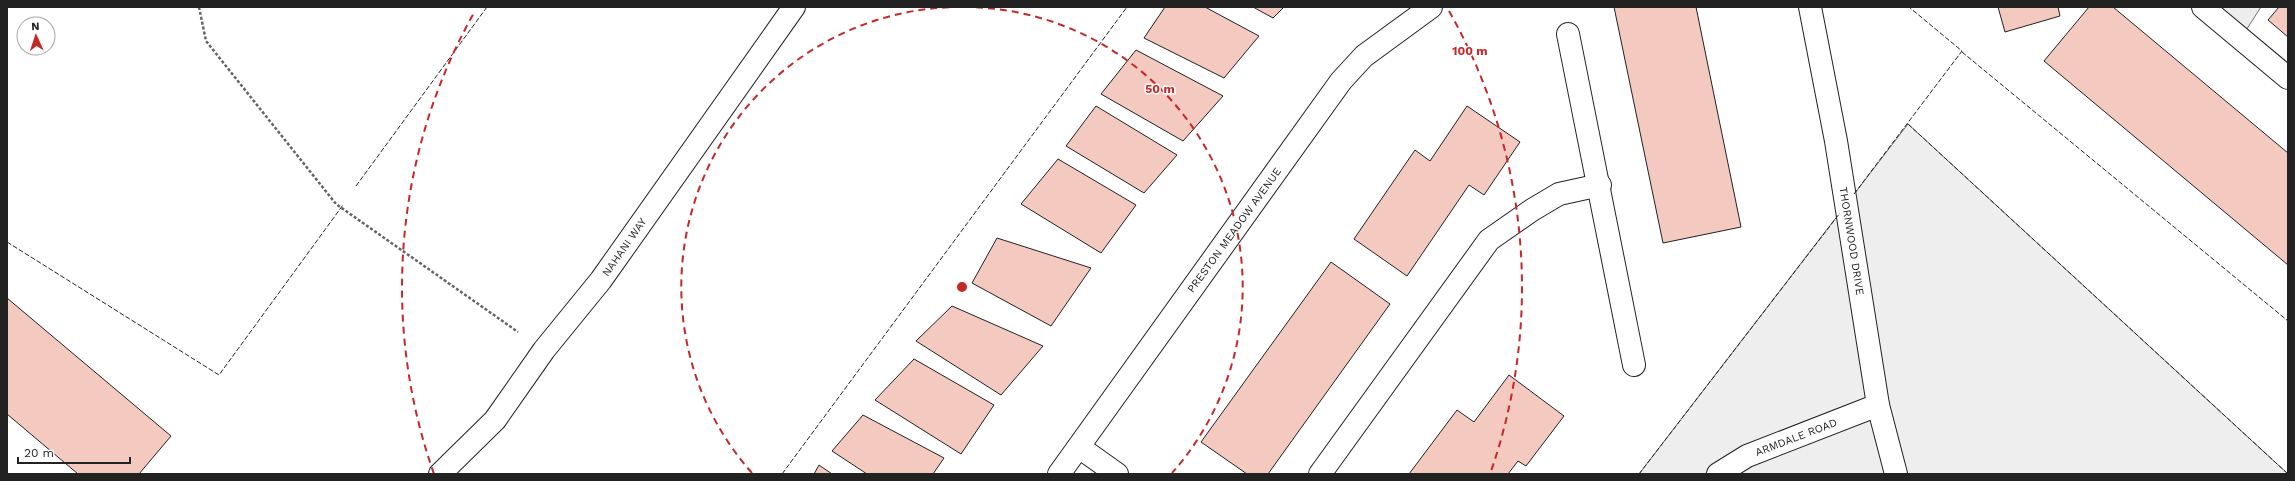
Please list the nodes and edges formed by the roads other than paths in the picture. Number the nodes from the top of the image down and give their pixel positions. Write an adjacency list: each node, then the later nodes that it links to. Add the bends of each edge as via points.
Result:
1 (794, 7): 11 (street, NAHANI WAY, via 601,280 544,350 495,420)
2 (1431, 7): 10 (street, PRESTON MEADOW AVENUE, via 1364,56 1341,81)
3 (1810, 7): 9 (street, THORNWOOD DRIVE, via 1836,141)
4 (2203, 7): 6 (street)
5 (1568, 34): 7 (street)
6 (2288, 78)
7 (1600, 185): 8 (street); 14 (street, via 1559,194 1489,240)
8 (1634, 365)
9 (1878, 405): 15 (street, ARMDALE ROAD, via 1747,456); 16 (street, THORNWOOD DRIVE)
10 (1078, 447): 12 (street, PRESTON MEADOW AVENUE); 13 (street)
11 (440, 474)
12 (1059, 474)
13 (1117, 474)
14 (1320, 474)
15 (1718, 474)
16 (1896, 474)

